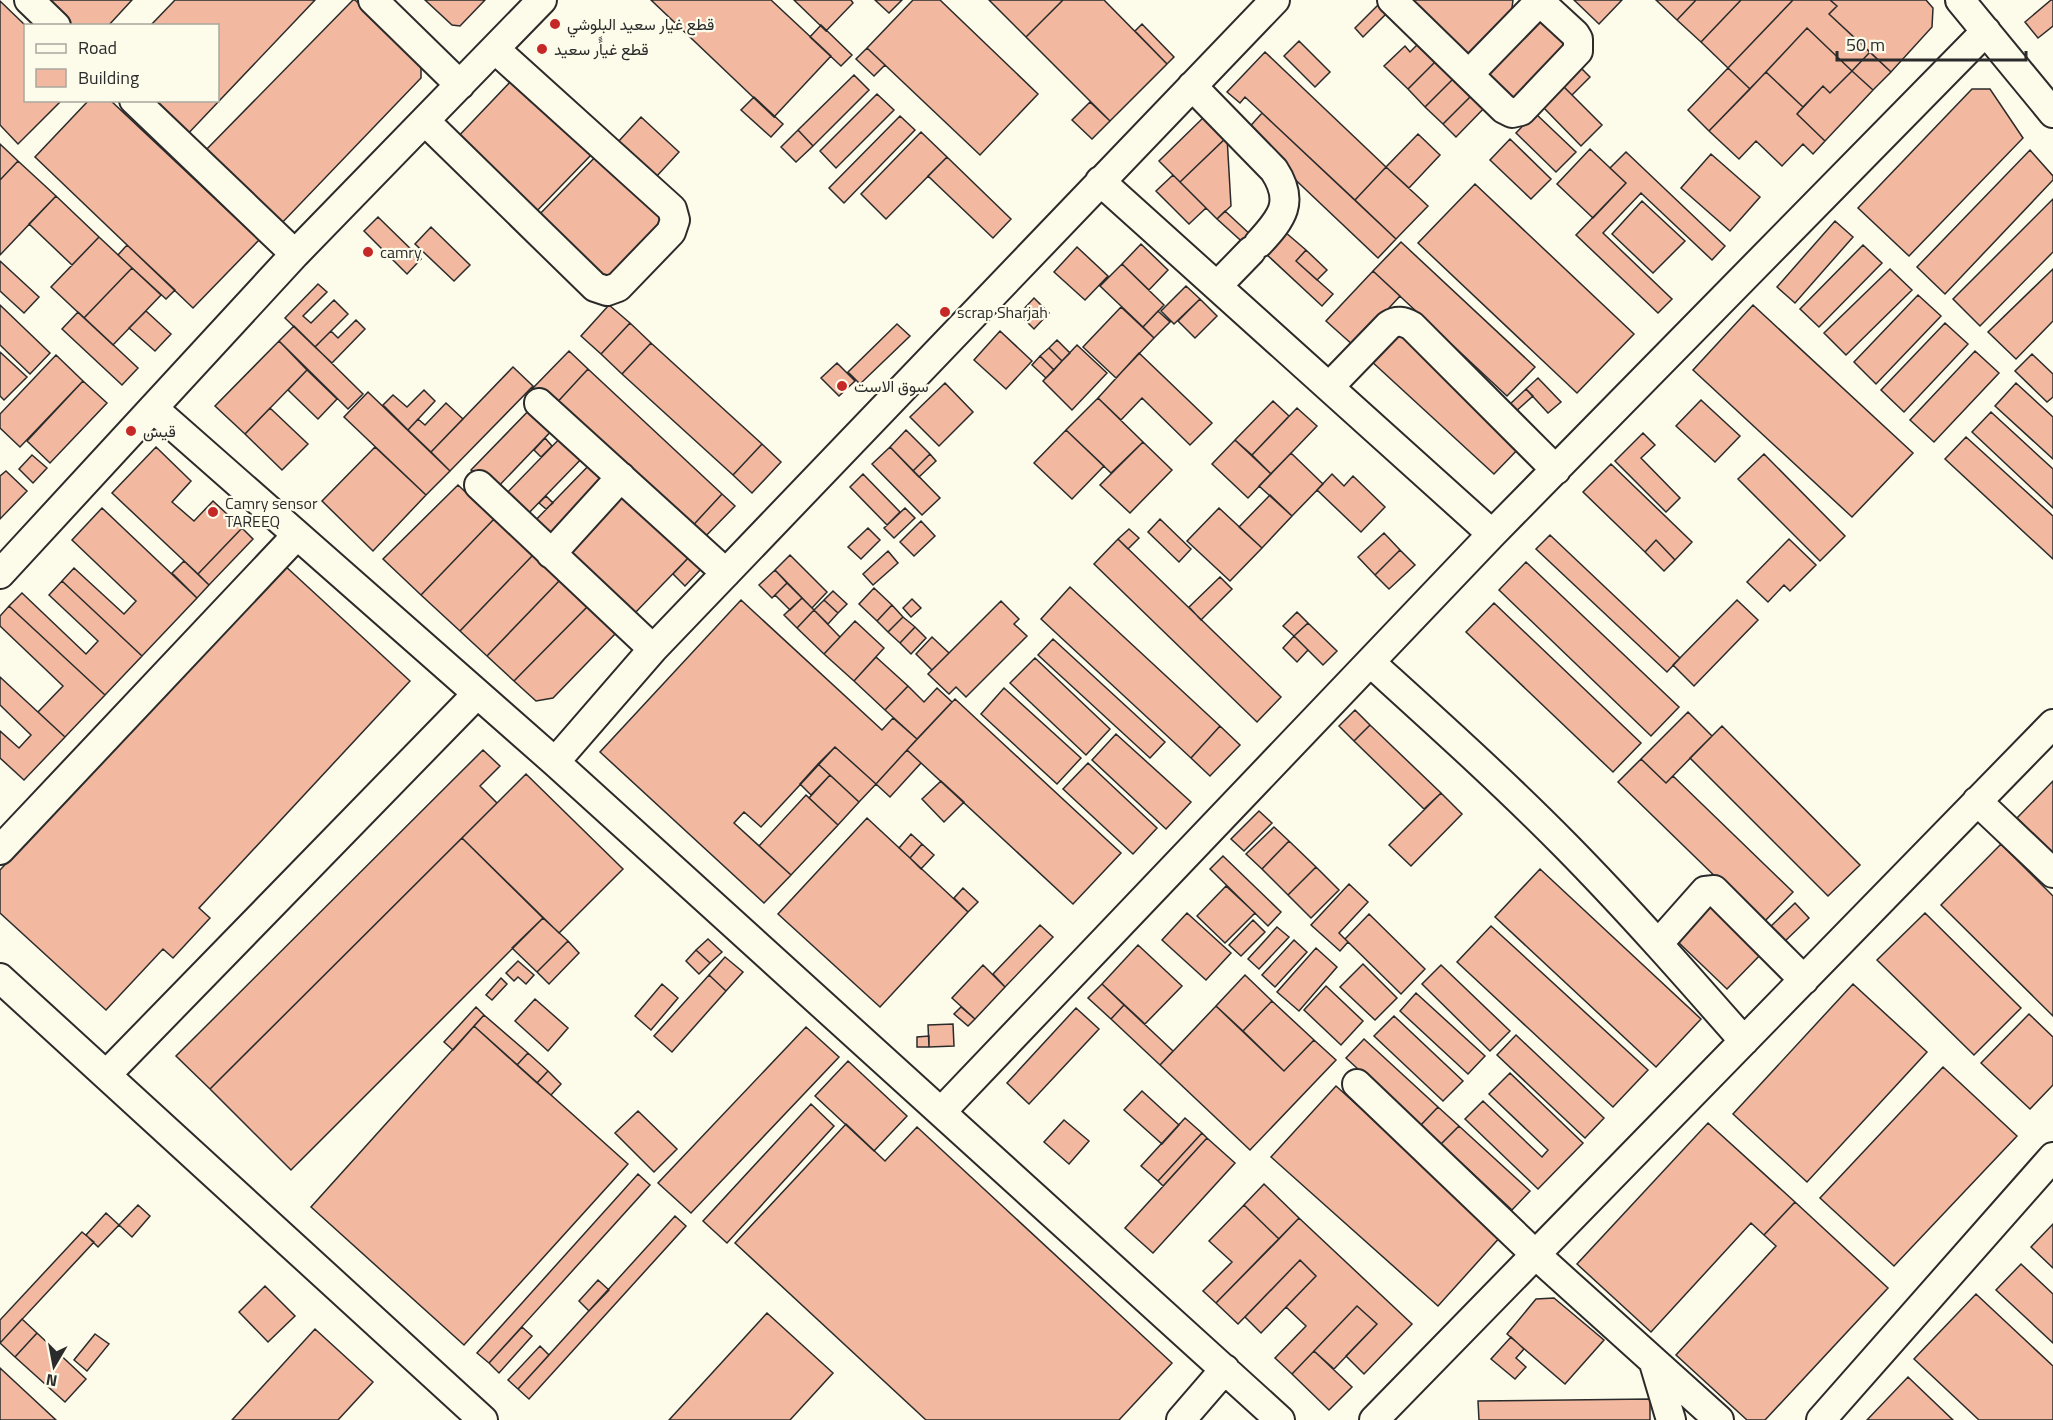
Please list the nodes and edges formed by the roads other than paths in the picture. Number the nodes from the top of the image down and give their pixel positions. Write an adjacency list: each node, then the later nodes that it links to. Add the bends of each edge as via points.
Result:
1 (29, 0): 8 (street)
2 (373, 0): 12 (street)
3 (542, 0): 10 (street)
4 (1275, 0): 13 (street)
5 (1392, 0): 11 (street)
6 (1960, 0): 9 (street)
7 (1539, 1): 11 (street); 11 (street, via 1575,34 1579,45 1575,56 1517,112 1504,110)
8 (54, 24)
9 (1986, 31): 15 (street); 23 (street)
10 (495, 49): 12 (street); 16 (street, via 672,209 675,220 671,232 618,287 607,291 595,287)
11 (1468, 74)
12 (460, 85): 16 (street)
13 (1192, 86): 17 (street); 19 (street, via 1274,170 1285,190 1278,223)
14 (136, 102): 18 (street)
15 (2053, 113)
16 (424, 122): 18 (street)
17 (1100, 181): 19 (street); 29 (street)
18 (295, 254): 22 (street)
19 (1217, 286): 20 (street)
20 (1329, 387): 23 (street, via 1389,325 1406,322); 26 (street)
21 (539, 403): 24 (street)
22 (153, 408): 27 (street); 30 (street)
23 (1556, 470): 26 (street)
24 (621, 477): 28 (street); 29 (street)
25 (479, 485): 28 (street)
26 (1492, 534): 32 (street)
27 (297, 535): 33 (street); 37 (street)
28 (551, 554): 31 (street)
29 (726, 573): 31 (street)
30 (0, 574)
31 (653, 649): 35 (street)
32 (1370, 662): 39 (street, via 1470,752); 45 (street)
33 (477, 694): 35 (street); 43 (street)
34 (2053, 724): 36 (street)
35 (555, 762): 45 (street)
36 (1977, 801): 38 (street); 41 (street)
37 (0, 850)
38 (2053, 873)
39 (1658, 944): 41 (street, via 1705,891 1714,890); 42 (street)
40 (0, 978): 43 (street)
41 (1804, 980): 42 (street)
42 (1744, 1041): 47 (street)
43 (106, 1076): 51 (street)
44 (1357, 1084): 47 (street)
45 (941, 1112): 49 (street)
46 (2050, 1166): 57 (street)
47 (1536, 1254): 48 (street); 50 (street)
48 (1653, 1361): 55 (street); 56 (street)
49 (1225, 1369): 52 (street); 53 (street)
50 (1403, 1407): 54 (street)
51 (483, 1420)
52 (1181, 1420)
53 (1280, 1420)
54 (1374, 1420)
55 (1671, 1420)
56 (1719, 1420)
57 (1821, 1420)

